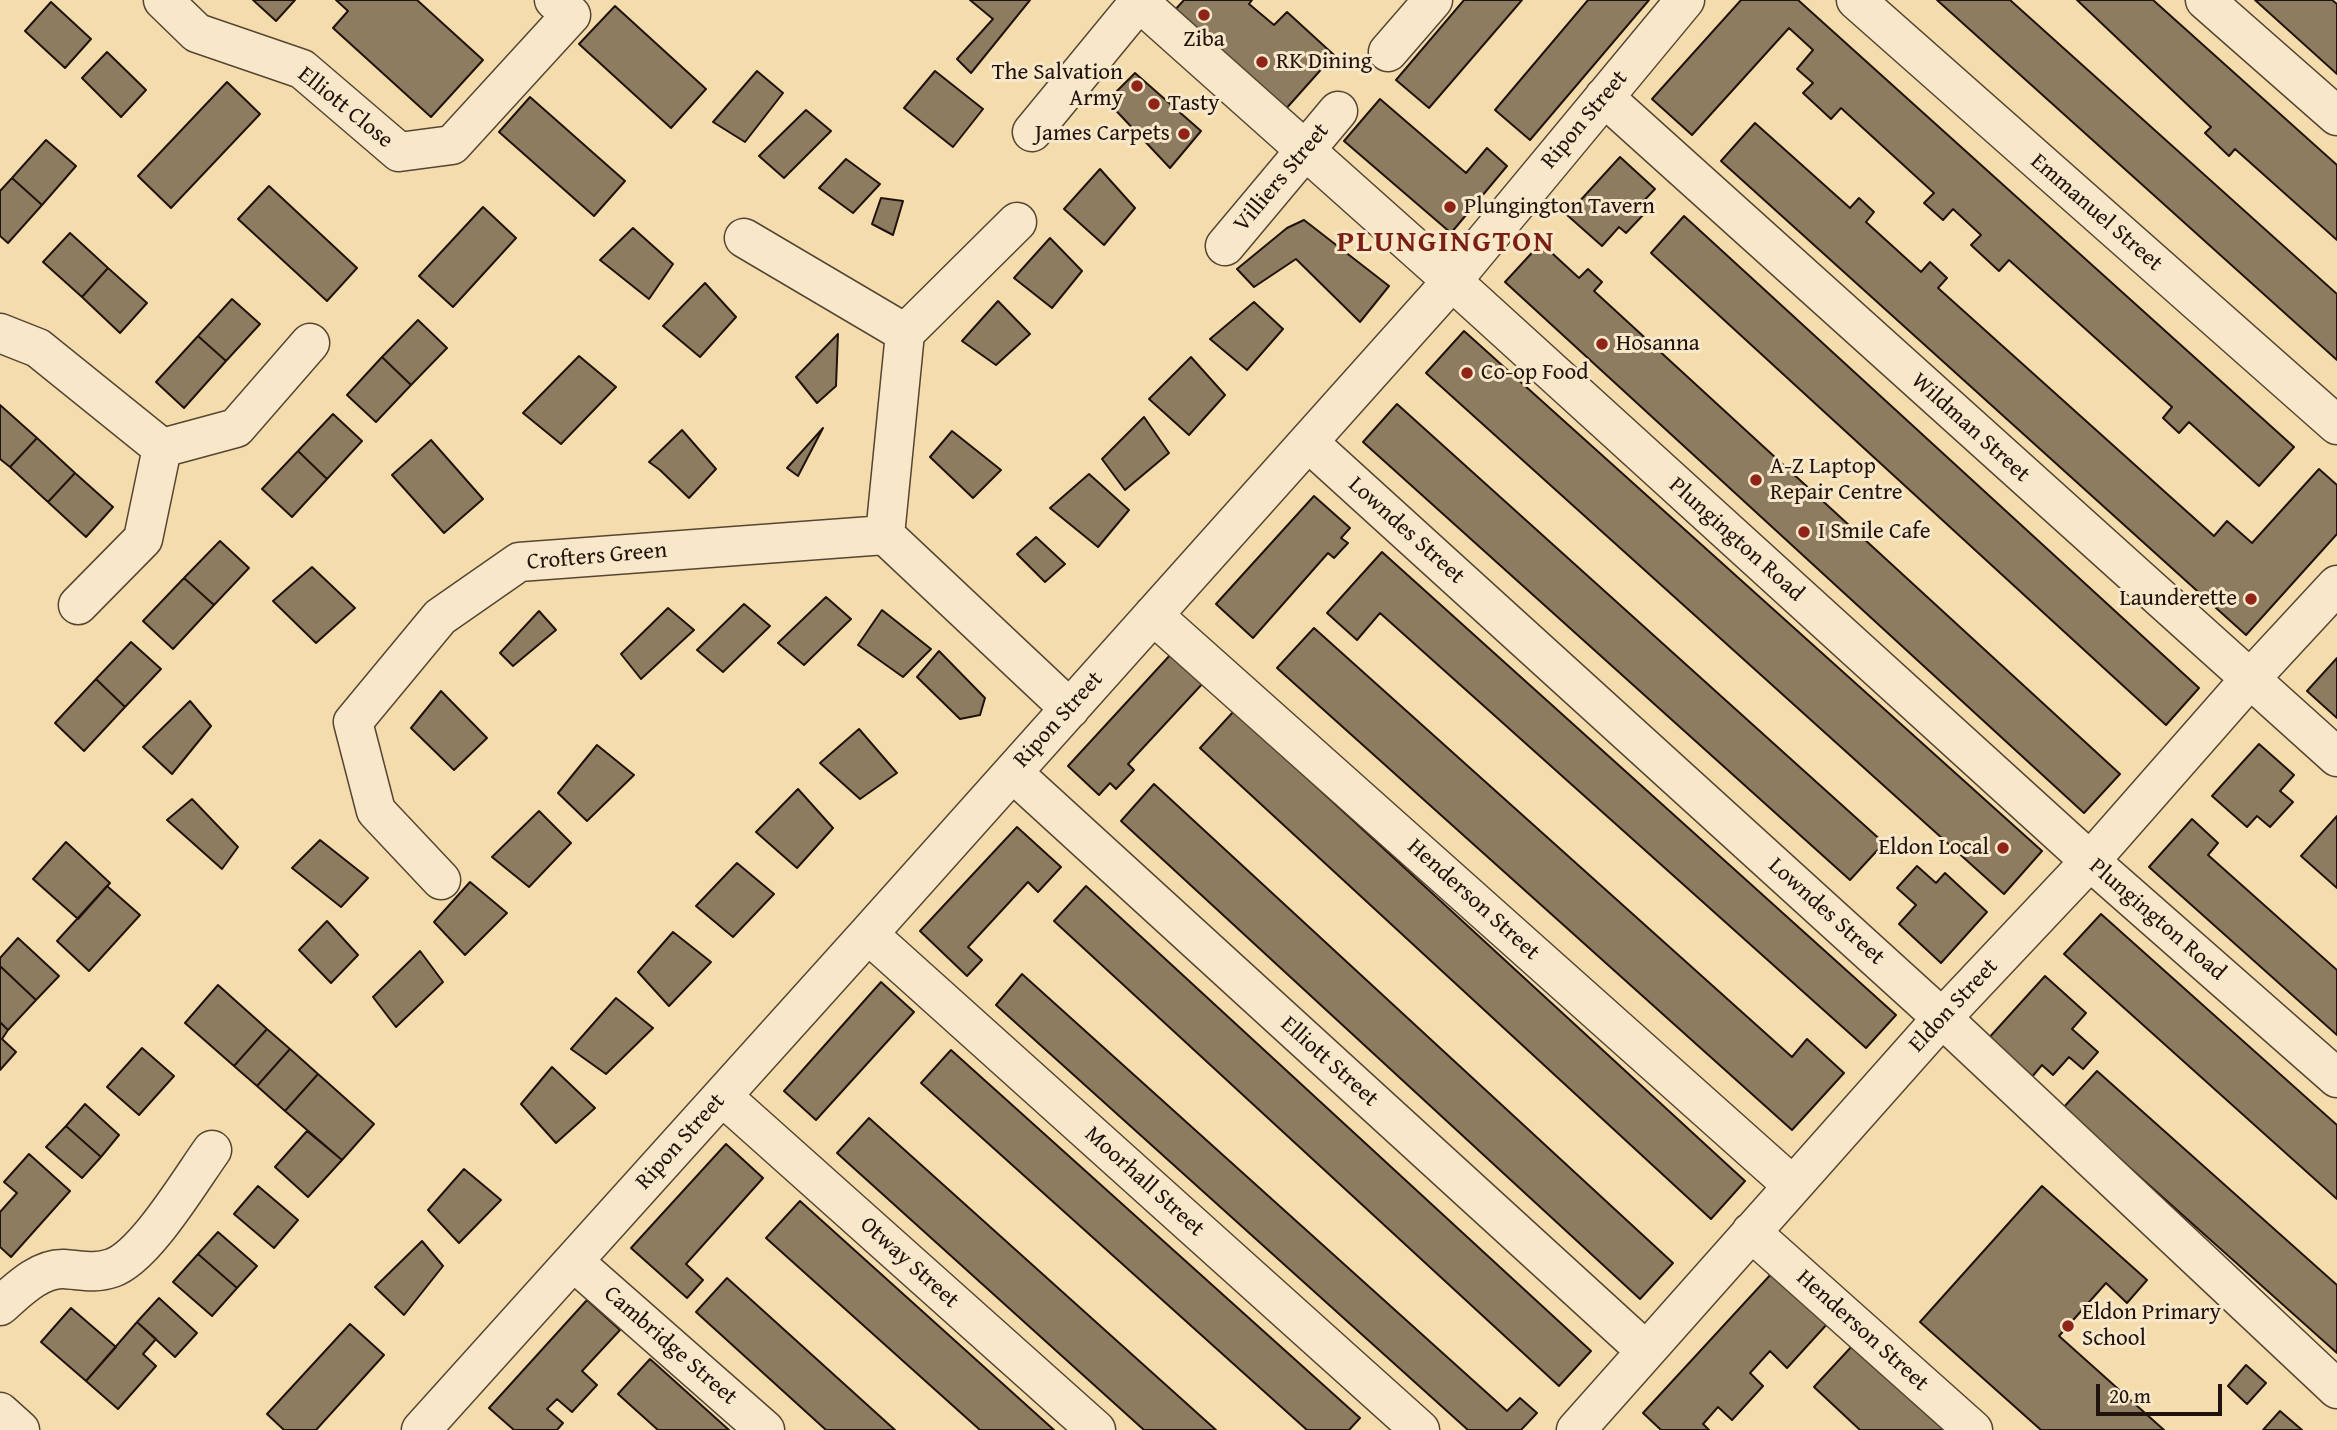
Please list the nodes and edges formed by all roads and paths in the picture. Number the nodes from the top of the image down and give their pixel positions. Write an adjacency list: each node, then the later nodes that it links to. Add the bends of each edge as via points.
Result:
1 (163, 0): 7 (street, Elliott Close, via 197,33 302,69 399,152 452,145)
2 (1433, 0): 8 (street)
3 (1685, 0): 9 (street, Ripon Street)
4 (1856, 0): 21 (street, Emmanuel Street)
5 (2205, 0): 11 (street)
6 (1138, 1): 12 (street); 13 (street, Plungington Road)
7 (570, 5)
8 (1388, 52)
9 (1604, 97): 17 (street, Ripon Street); 28 (street, Wildman Street)
10 (1338, 111): 13 (street, Villiers Street)
11 (2337, 116)
12 (1032, 132)
13 (1306, 150): 16 (street, Villiers Street); 17 (street, Plungington Road)
14 (1017, 222): 19 (street)
15 (744, 238): 19 (street)
16 (1225, 246)
17 (1452, 281): 22 (street, Ripon Street); 32 (street, Plungington Road)
18 (0, 332): 23 (street, via 38,348)
19 (905, 332): 24 (street)
20 (310, 343): 23 (street, via 236,428)
21 (2337, 425)
22 (1308, 442): 27 (street, Ripon Street); 35 (street, Lowndes Street)
23 (162, 448): 26 (street, via 143,539)
24 (885, 535): 29 (street); 33 (street, Crofters Green, via 519,562 440,617 353,722 376,811)
25 (2337, 585): 28 (street, Eldon Street)
26 (78, 605)
27 (1153, 615): 29 (street, Ripon Street); 39 (street, Henderson Street)
28 (2249, 680): 30 (street, Wildman Street); 32 (street, Eldon Street)
29 (1070, 709): 31 (street, Ripon Street)
30 (2337, 757)
31 (1013, 773): 34 (street, Ripon Street); 43 (street, Elliott Street)
32 (2090, 861): 35 (street, Eldon Street); 36 (street, Plungington Road)
33 (441, 880)
34 (869, 934): 37 (street, Ripon Street); 51 (street, Moorhall Street)
35 (1942, 1018): 39 (street, Eldon Street); 44 (street, Lowndes Street)
36 (2337, 1078)
37 (722, 1096): 41 (street, Ripon Street); 50 (street, Otway Street)
38 (212, 1150): 42 (street, via 133,1256 98,1272 61,1268 41,1274)
39 (1792, 1185): 40 (street, Eldon Street)
40 (1751, 1232): 43 (street, Eldon Street); 52 (street, Henderson Street)
41 (574, 1262): 46 (street, Ripon Street); 49 (street, Cambridge Street)
42 (0, 1306)
43 (1646, 1351): 47 (street, Eldon Street)
44 (2337, 1389)
45 (0, 1412): 48 (street)
46 (437, 1424)
47 (1589, 1425)
48 (20, 1430)
49 (765, 1430)
50 (1096, 1430)
51 (1420, 1430)
52 (1973, 1430)

